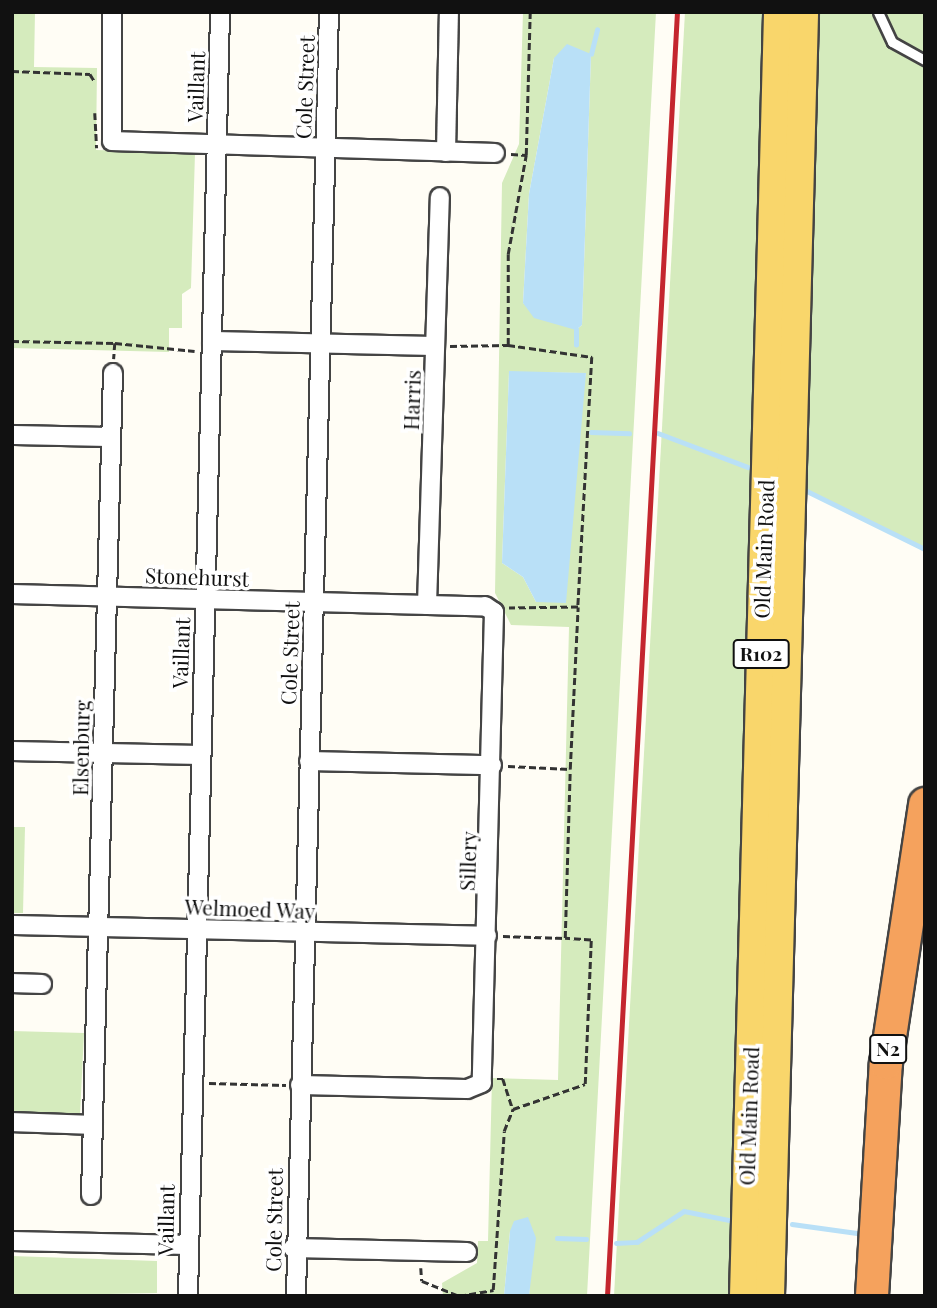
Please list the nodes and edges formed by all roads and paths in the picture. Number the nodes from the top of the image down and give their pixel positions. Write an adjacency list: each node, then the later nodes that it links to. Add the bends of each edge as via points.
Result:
1 (112, 12): 13 (street)
2 (220, 12): 14 (street, Vaillant)
3 (329, 12): 15 (street, Cole Street)
4 (449, 12): 16 (street)
5 (530, 12): 18 (path)
6 (778, 12): 65 (main road, Old Main Road / R102)
7 (804, 12): 66 (main road, Old Main Road / R102)
8 (878, 12): 9 (lane, via 892,41)
9 (925, 60)
10 (12, 71): 11 (path, via 90,74)
11 (95, 96)
12 (95, 109): 13 (path, via 93,148)
13 (111, 140): 14 (street)
14 (216, 144): 15 (street); 24 (street, Vaillant)
15 (324, 147): 16 (street); 22 (street, Cole Street)
16 (446, 152): 17 (street)
17 (495, 153): 18 (path)
18 (526, 155): 23 (path, via 509,254)
19 (440, 198): 25 (street, Harris)
20 (12, 341): 21 (path)
21 (115, 343): 24 (path); 26 (path)
22 (321, 344): 24 (street); 25 (street); 32 (street, Cole Street)
23 (508, 345): 25 (path); 34 (path, via 592,357)
24 (212, 346): 31 (street, Vaillant)
25 (435, 346): 33 (street, Harris)
26 (113, 373): 28 (street, Elsenburg)
27 (12, 435): 28 (street)
28 (110, 436): 30 (street, Elsenburg)
29 (12, 594): 30 (street, Stonehurst)
30 (107, 597): 31 (street, Stonehurst); 37 (street, Elsenburg)
31 (205, 599): 32 (street, Stonehurst); 38 (street, Vaillant)
32 (313, 602): 33 (street, Stonehurst); 39 (street, Cole Street)
33 (427, 605): 35 (street, Stonehurst)
34 (578, 607): 35 (path); 41 (path)
35 (494, 615): 40 (street, Sillery)
36 (12, 751): 37 (street)
37 (103, 753): 38 (street); 44 (street, Elsenburg)
38 (200, 755): 45 (street, Vaillant)
39 (309, 761): 40 (street); 46 (street, Cole Street)
40 (492, 765): 41 (path); 47 (street, Sillery)
41 (570, 769): 48 (path)
42 (925, 804): 67 (highway, N2, via 886,1063)
43 (12, 925): 44 (street, Welmoed Way)
44 (98, 927): 45 (street, Welmoed Way); 56 (street, Elsenburg)
45 (195, 929): 46 (street, Welmoed Way); 52 (street, Vaillant)
46 (304, 932): 47 (street, Welmoed Way); 53 (street, Cole Street)
47 (487, 936): 48 (path); 51 (street, Sillery)
48 (565, 938): 54 (path, via 591,940 585,1084)
49 (12, 983): 50 (street)
50 (42, 984)
51 (483, 1077): 53 (street, via 480,1086 467,1089); 54 (path, via 503,1079)
52 (191, 1082): 53 (path); 59 (street, Vaillant)
53 (300, 1085): 60 (street, Cole Street)
54 (513, 1109): 61 (path, via 503,1130 492,1290 459,1296 422,1281)
55 (12, 1122): 56 (street)
56 (93, 1125): 57 (street, Elsenburg)
57 (91, 1195)
58 (12, 1241): 59 (street)
59 (188, 1245): 63 (street, Vaillant)
60 (293, 1248): 61 (street); 64 (street, Cole Street)
61 (419, 1251): 62 (street)
62 (467, 1252)
63 (188, 1296)
64 (296, 1296)
65 (744, 1296)
66 (770, 1296)
67 (872, 1296)

